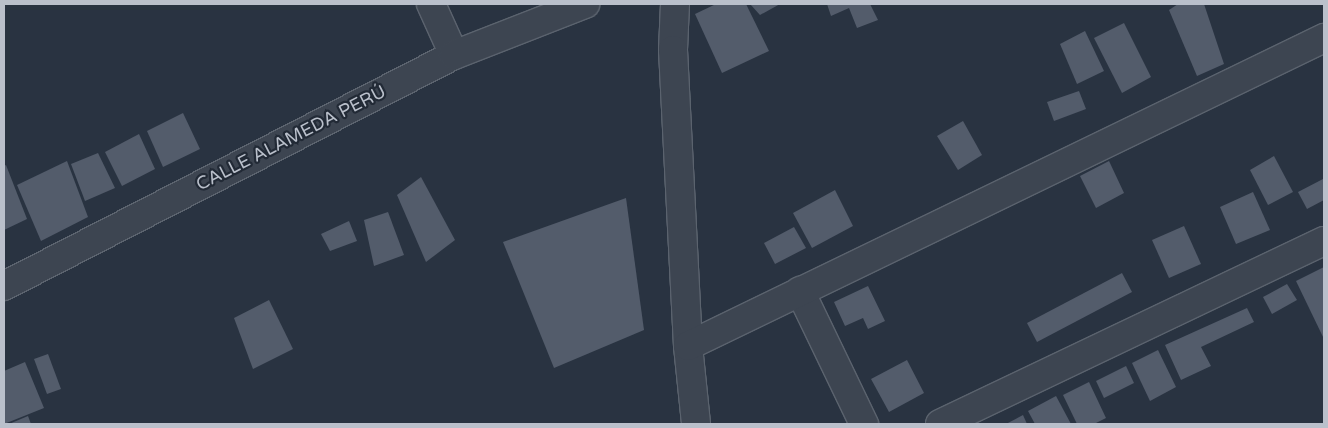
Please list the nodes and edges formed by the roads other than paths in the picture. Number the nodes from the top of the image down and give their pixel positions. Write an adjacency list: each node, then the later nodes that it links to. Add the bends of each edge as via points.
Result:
1 (431, 4): 5 (street)
2 (585, 4): 5 (street, CALLE ALAMEDA PERÚ)
3 (674, 4): 9 (street, via 673,50)
4 (1324, 38): 8 (street)
5 (454, 55): 7 (street, CALLE ALAMEDA PERÚ)
6 (1324, 241): 12 (street)
7 (4, 286)
8 (800, 291): 9 (street); 11 (street)
9 (688, 346): 10 (street)
10 (696, 424)
11 (864, 424)
12 (940, 424)

